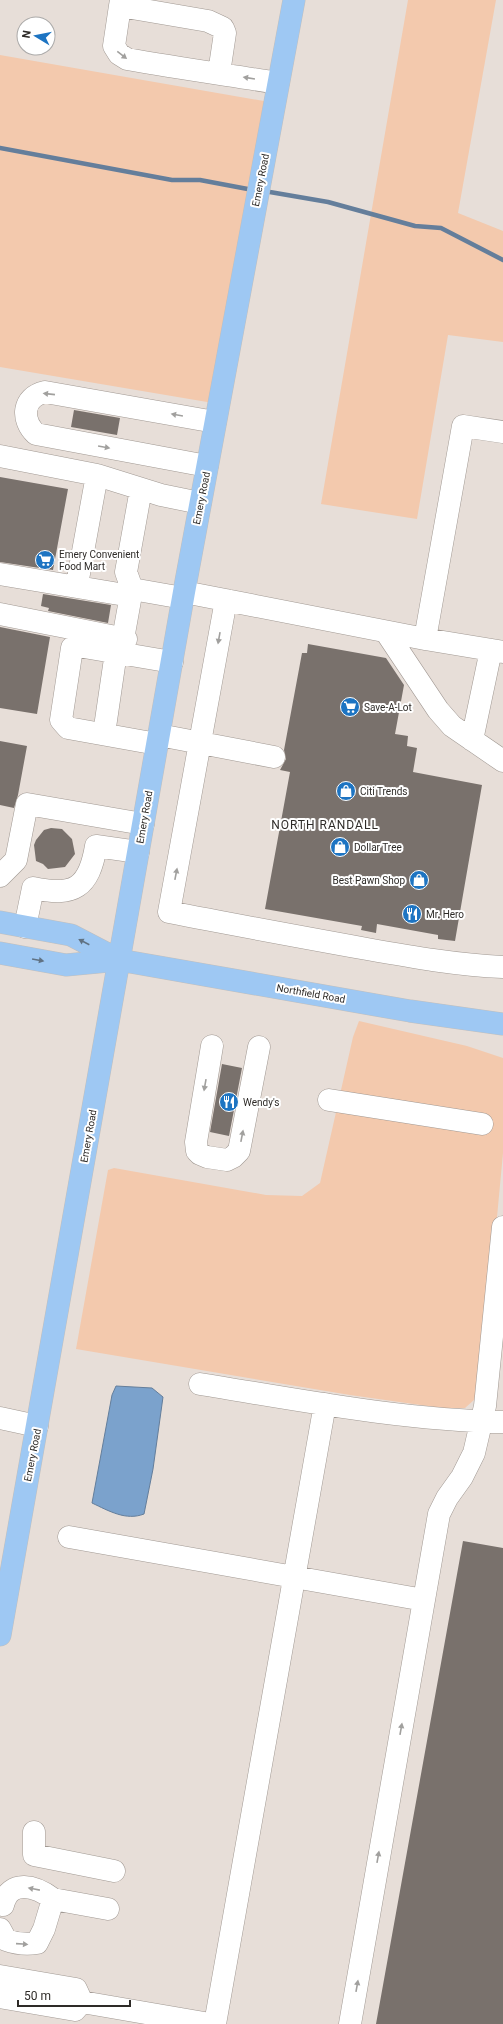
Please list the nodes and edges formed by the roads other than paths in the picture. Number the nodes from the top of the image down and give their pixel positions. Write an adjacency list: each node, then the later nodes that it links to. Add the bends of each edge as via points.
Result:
1 (294, 0): 4 (main road, Emery Road)
2 (120, 3): 3 (lane, via 208,20 223,28 225,34); 3 (lane, one-way to 3, via 114,46 119,54 127,59 194,72)
3 (219, 73): 4 (lane, one-way to 3)
4 (278, 83): 5 (main road, Emery Road)
5 (215, 422): 8 (main road, Emery Road); 8 (lane, one-way to 8, via 45,392 36,394 29,400 26,414 28,427 36,434)
6 (503, 432): 19 (lane, via 463,426)
7 (0, 456): 9 (lane)
8 (207, 466): 11 (main road, Emery Road)
9 (97, 475): 10 (lane); 13 (lane)
10 (142, 489): 11 (lane, via 161,496); 14 (lane, via 126,572)
11 (200, 503): 15 (main road, Emery Road)
12 (0, 574): 14 (lane)
13 (78, 578)
14 (132, 592): 15 (lane); 20 (lane)
15 (183, 595): 16 (lane); 22 (main road, Emery Road)
16 (226, 600): 18 (lane); 26 (lane, one-way to 26)
17 (0, 614): 20 (lane)
18 (386, 632): 19 (lane); 25 (lane, via 438,710 452,726)
19 (425, 639): 21 (lane)
20 (119, 645): 22 (lane); 23 (lane); 23 (lane, via 72,648 61,720 68,728)
21 (497, 651): 25 (lane)
22 (173, 655): 24 (main road, Emery Road)
23 (104, 734): 24 (lane)
24 (158, 739): 26 (lane); 29 (main road, Emery Road)
25 (472, 740): 28 (lane)
26 (202, 742): 27 (lane); 36 (lane, one-way to 26, via 473,966 410,956 245,928 169,912)
27 (274, 757)
28 (503, 761)
29 (143, 824): 30 (main road, Emery Road); 31 (lane, via 28,804 16,860)
30 (138, 852): 33 (lane, via 96,846 93,863 80,884 71,890 56,892 33,888); 35 (main road, Emery Road)
31 (0, 876)
32 (0, 922): 33 (main road, Northfield Road)
33 (25, 926): 35 (main road, Northfield Road, one-way to 33, via 71,935)
34 (0, 953): 35 (main road, Northfield Road, one-way to 35, via 66,965)
35 (119, 960): 37 (main road, Northfield Road, via 423,1013); 49 (main road, Emery Road)
36 (503, 967)
37 (503, 1024)
38 (212, 1046): 39 (lane, one-way to 39, via 196,1142 197,1150 200,1154 227,1160 238,1151)
39 (259, 1047)
40 (329, 1100): 41 (lane)
41 (482, 1124)
42 (503, 1227): 43 (lane)
43 (498, 1335): 47 (lane)
44 (200, 1384): 45 (lane)
45 (325, 1404): 47 (lane, via 361,1410); 51 (lane)
46 (0, 1418): 49 (lane)
47 (481, 1421): 48 (lane); 52 (lane, via 474,1453 439,1514)
48 (503, 1422)
49 (37, 1426): 53 (main road, Emery Road)
50 (69, 1537): 51 (lane)
51 (295, 1577): 52 (lane); 64 (lane)
52 (424, 1600): 65 (lane, one-way to 52)
53 (0, 1635)
54 (34, 1832): 55 (lane, via 34,1855)
55 (114, 1871)
56 (53, 1899): 57 (lane); 58 (lane, one-way to 58, via 43,1891 21,1887 12,1889 5,1896); 59 (lane, one-way to 56, via 6,1940 26,1945 37,1942 44,1929)
57 (108, 1909)
58 (1, 1916)
59 (0, 1928)
60 (0, 1976): 62 (lane, via 76,1989)
61 (0, 1997): 62 (lane, via 75,2010)
62 (82, 2002): 63 (lane)
63 (210, 2024)
64 (214, 2024)
65 (350, 2024)

